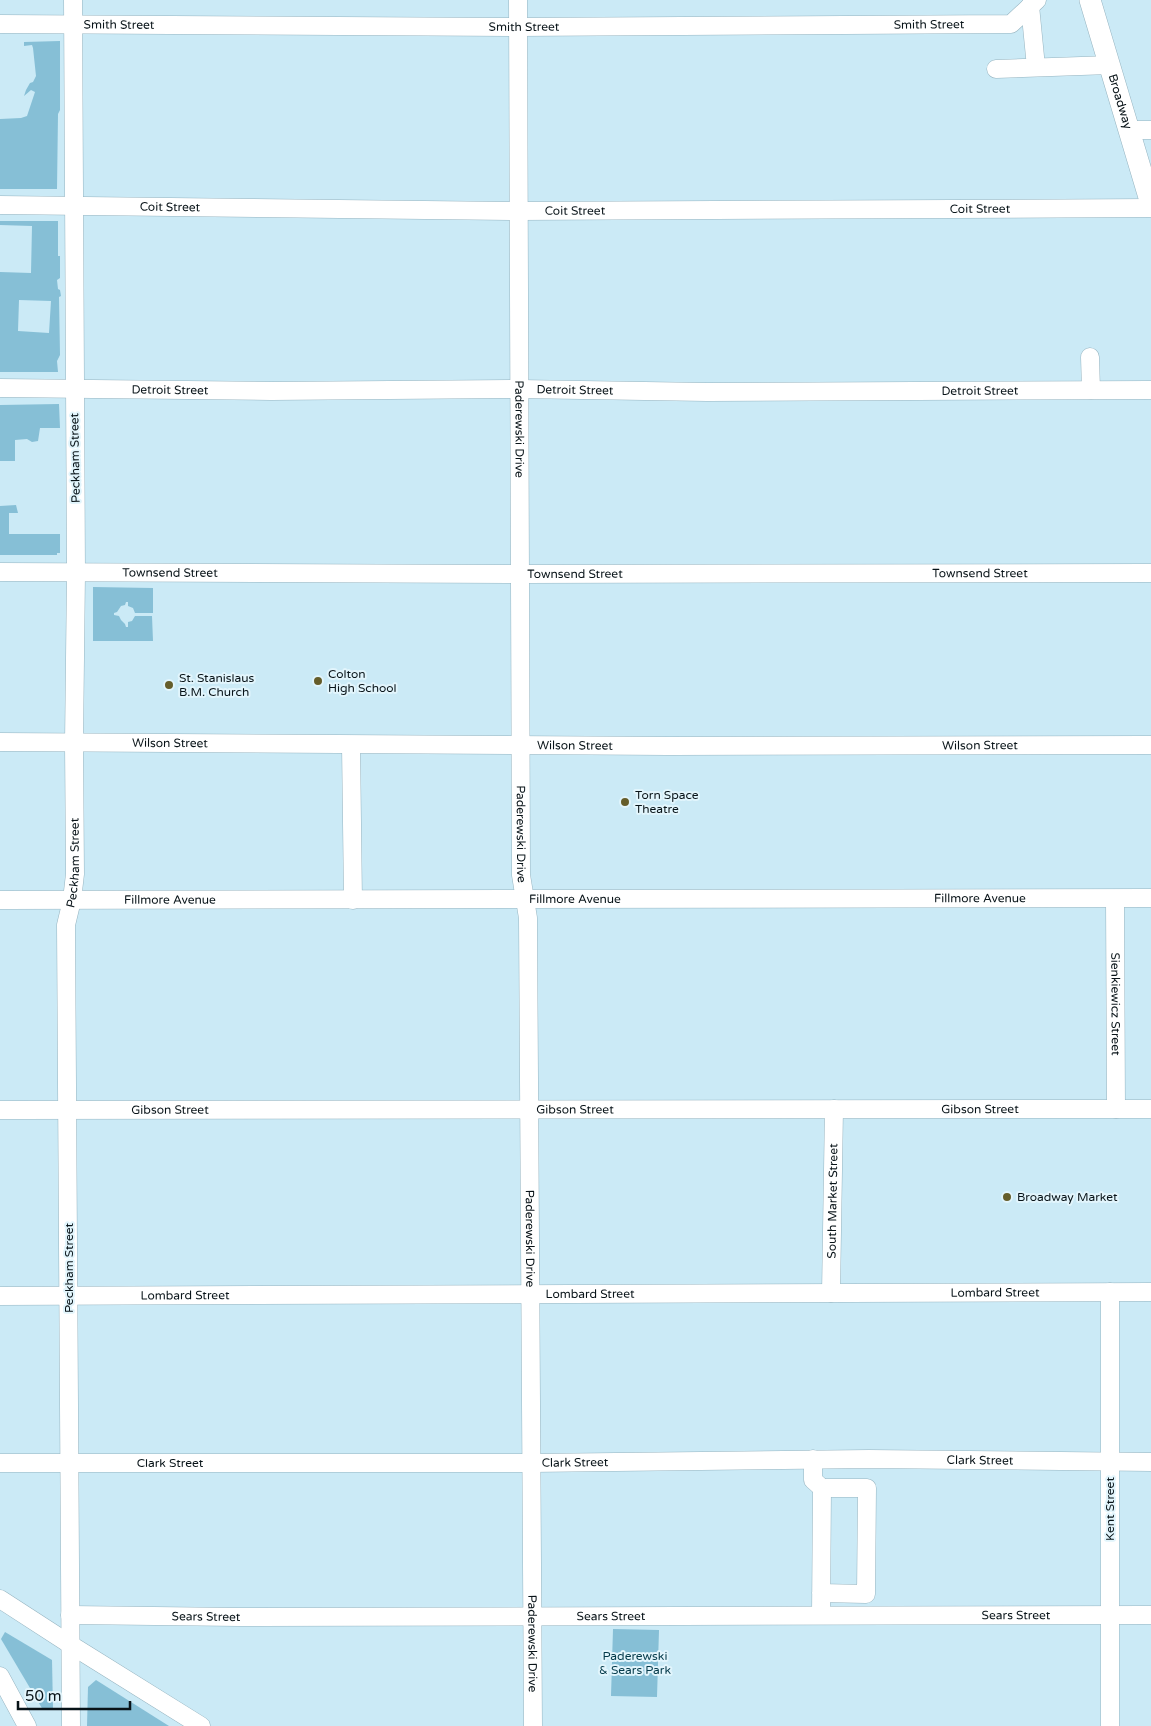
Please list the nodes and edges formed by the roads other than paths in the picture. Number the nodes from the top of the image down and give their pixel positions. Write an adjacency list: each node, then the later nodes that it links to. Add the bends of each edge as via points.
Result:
1 (73, 0): 6 (street, Peckham Street)
2 (518, 0): 7 (street, Paderewski Drive)
3 (1090, 0): 8 (main road, Broadway)
4 (1034, 3): 7 (street, Smith Street, via 1011,24); 10 (street)
5 (0, 24): 6 (street, Smith Street)
6 (73, 24): 7 (street, Smith Street); 15 (street, Peckham Street)
7 (518, 27): 17 (street, Paderewski Drive)
8 (1110, 65): 10 (street); 11 (main road, Broadway)
9 (996, 68): 10 (street)
10 (1036, 68)
11 (1129, 130): 12 (street); 13 (main road, Broadway)
12 (1151, 130)
13 (1151, 204)
14 (0, 205): 15 (street, Coit Street)
15 (74, 205): 17 (street, Coit Street); 20 (street, Peckham Street)
16 (1151, 208): 17 (street, Coit Street)
17 (518, 211): 21 (street, Paderewski Drive)
18 (1090, 357): 22 (street)
19 (0, 388): 20 (street, Detroit Street)
20 (75, 389): 21 (street, Detroit Street); 25 (street, Peckham Street)
21 (519, 389): 22 (street, Detroit Street, via 707,392); 27 (street, Paderewski Drive)
22 (1090, 390): 23 (street, Detroit Street)
23 (1151, 390)
24 (0, 572): 25 (street, Townsend Street)
25 (76, 573): 27 (street, Townsend Street); 29 (street, Peckham Street)
26 (1151, 573): 27 (street, Townsend Street)
27 (520, 574): 31 (street, Paderewski Drive)
28 (0, 742): 29 (street, Wilson Street)
29 (74, 743): 30 (street, Wilson Street); 36 (street, Peckham Street, via 75,874)
30 (351, 745): 31 (street, Wilson Street); 37 (street)
31 (520, 745): 32 (street, Wilson Street); 38 (street, Paderewski Drive, via 521,875)
32 (1151, 745)
33 (1151, 898): 34 (street, Fillmore Avenue)
34 (1115, 899): 38 (street, Fillmore Avenue); 40 (street, Sienkiewicz Street)
35 (0, 900): 36 (street, Fillmore Avenue)
36 (72, 900): 37 (street, Fillmore Avenue); 43 (street, Peckham Street, via 66,925)
37 (353, 900): 38 (street, Fillmore Avenue)
38 (525, 900): 44 (street, Paderewski Drive, via 528,918)
39 (834, 1109): 40 (street, Gibson Street); 44 (street, Gibson Street); 47 (street, South Market Street)
40 (1116, 1109): 41 (street, Gibson Street)
41 (1151, 1109)
42 (0, 1110): 43 (street, Gibson Street)
43 (68, 1110): 44 (street, Gibson Street); 49 (street, Peckham Street)
44 (528, 1110): 48 (street, Paderewski Drive)
45 (1110, 1292): 46 (street, Lombard Street); 47 (street, Lombard Street); 52 (street, Kent Street)
46 (1151, 1292)
47 (831, 1293): 48 (street, Lombard Street)
48 (530, 1294): 49 (street, Lombard Street); 56 (street, Paderewski Drive)
49 (69, 1295): 50 (street, Lombard Street); 55 (street, Peckham Street)
50 (0, 1296)
51 (813, 1459): 52 (street, Clark Street); 56 (street, Clark Street); 57 (street, via 813,1480)
52 (1110, 1462): 53 (street, Clark Street); 63 (street, Kent Street)
53 (1151, 1462)
54 (0, 1463): 55 (street, Clark Street)
55 (70, 1463): 56 (street, Clark Street); 60 (street, Peckham Street)
56 (531, 1463): 61 (street, Paderewski Drive)
57 (822, 1488): 58 (street); 58 (street, via 867,1488 867,1507 866,1594)
58 (821, 1593): 62 (street)
59 (0, 1599): 65 (street)
60 (70, 1615): 61 (street, Sears Street); 65 (street, Peckham Street)
61 (532, 1615): 62 (street, Sears Street); 70 (street, Paderewski Drive)
62 (821, 1615): 63 (street, Sears Street)
63 (1110, 1615): 64 (street, Sears Street); 71 (street, Kent Street)
64 (1151, 1615)
65 (71, 1645): 68 (street, Peckham Street); 69 (street)
66 (0, 1676): 67 (street)
67 (28, 1726)
68 (71, 1726)
69 (201, 1726)
70 (534, 1726)
71 (1110, 1726)

